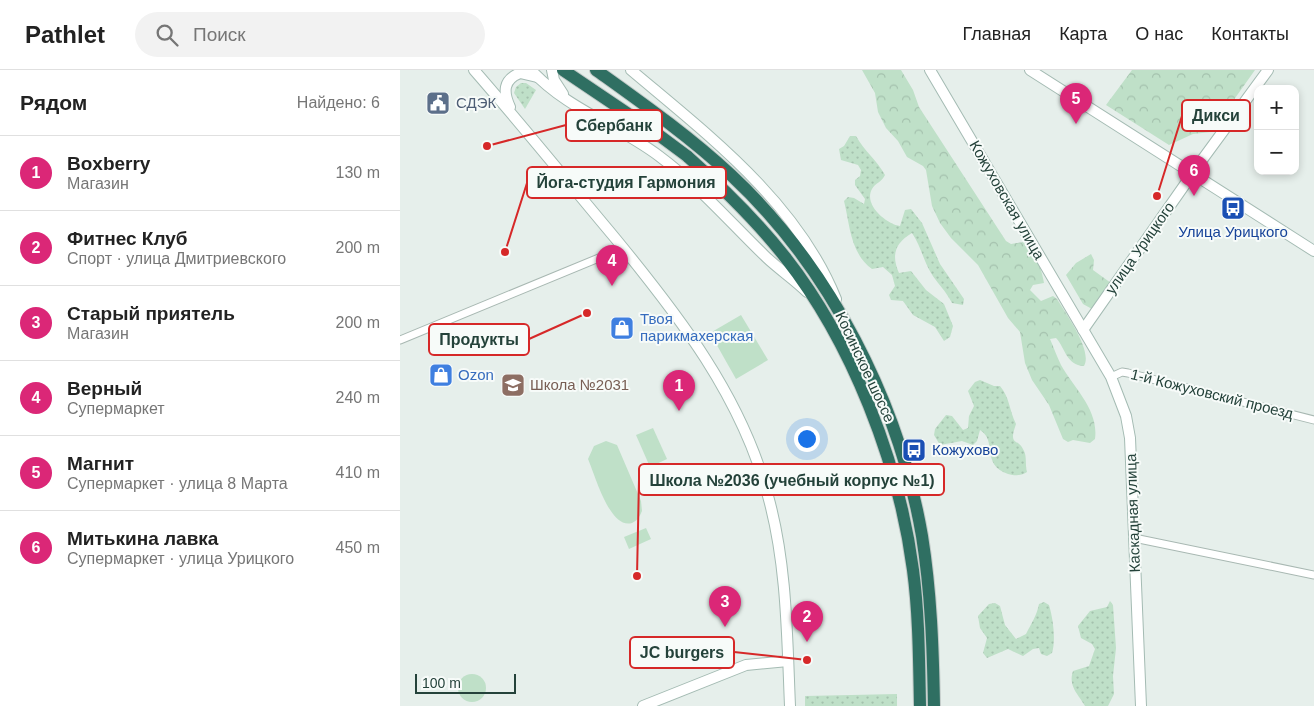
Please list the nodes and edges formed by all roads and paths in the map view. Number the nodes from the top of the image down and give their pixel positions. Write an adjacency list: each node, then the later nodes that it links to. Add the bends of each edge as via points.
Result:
1 (475, 70): 12 (street)
2 (531, 70): 10 (street)
3 (552, 70): 11 (street, via 556,85)
4 (563, 70): 16 (highway, Косинское шоссе, bridge, via 652,130 730,194 786,258)
5 (596, 70): 18 (highway, Косинское шоссе, via 698,145 732,176 768,214 812,271)
6 (631, 70): 18 (street, via 732,159 788,217 814,252)
7 (930, 70): 17 (street, Кожуховская улица)
8 (1030, 70): 13 (street)
9 (1268, 70): 13 (street, улица Урицкого)
10 (538, 78): 11 (street); 12 (street, via 524,73 508,81 505,95)
11 (570, 103): 16 (street, via 644,145 671,165)
12 (513, 115): 14 (street)
13 (1193, 174): 15 (street); 17 (street, улица Урицкого)
14 (623, 248): 19 (street); 24 (street, via 670,306 713,369 754,454 768,494 778,543)
15 (1314, 251)
16 (816, 303): 27 (highway, Косинское шоссе, via 871,412 900,501 916,590)
17 (1083, 330): 20 (street, Каскадная улица)
18 (849, 331): 28 (highway, Косинское шоссе, via 891,424 916,509 932,615)
19 (400, 340)
20 (1111, 377): 21 (street, 1-й Кожуховский проезд, via 1128,373); 22 (street, Каскадная улица, via 1126,416 1130,438)
21 (1314, 420)
22 (1134, 538): 23 (street); 29 (street, Каскадная улица)
23 (1314, 575)
24 (788, 661): 25 (street, via 746,665); 26 (street)
25 (643, 706)
26 (790, 706)
27 (920, 706)
28 (934, 706)
29 (1141, 706)

